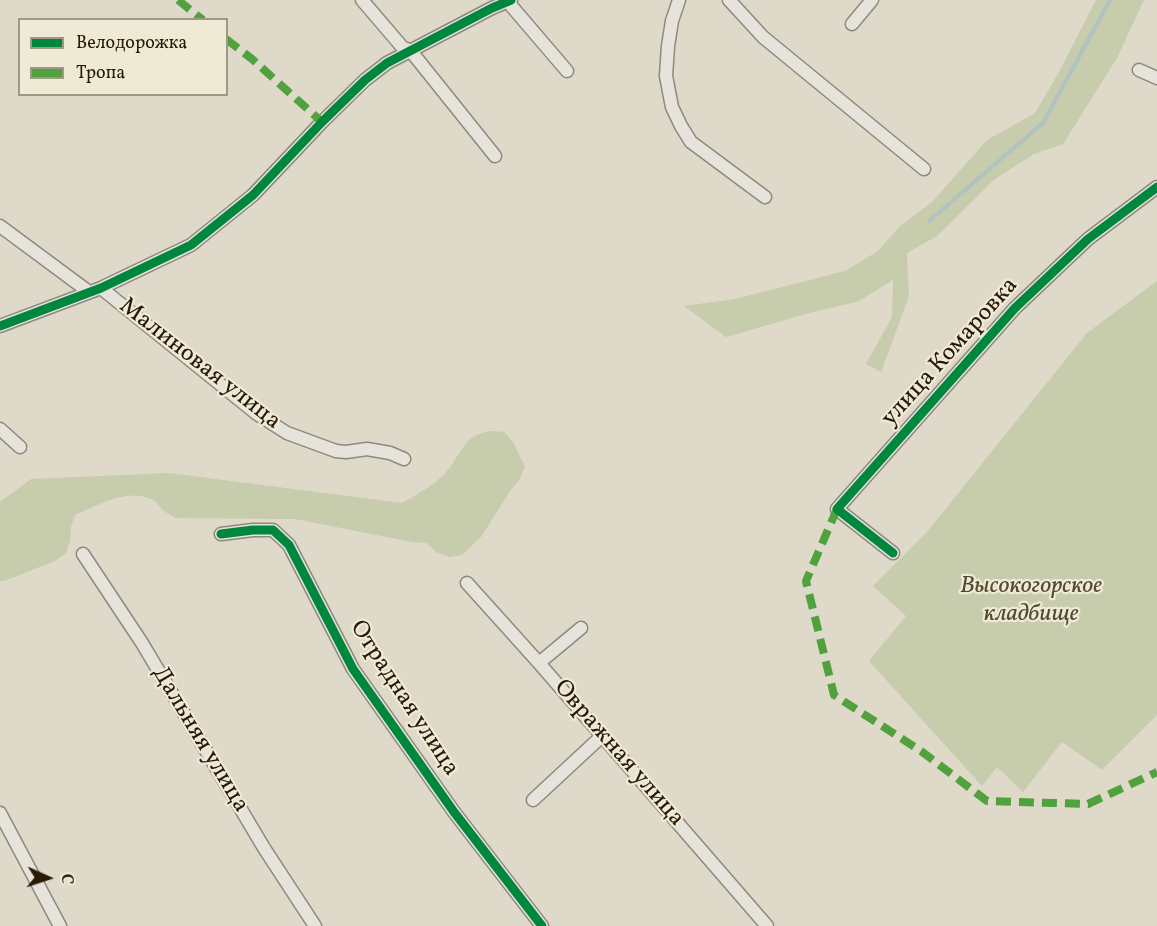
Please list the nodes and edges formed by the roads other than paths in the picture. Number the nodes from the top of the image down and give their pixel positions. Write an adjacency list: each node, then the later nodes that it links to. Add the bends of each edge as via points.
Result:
1 (362, 0): 9 (street, via 403,48)
2 (482, 0): 7 (street)
3 (679, 0): 16 (street, via 672,21 666,76 672,107 691,142)
4 (729, 0): 14 (street, via 763,37)
5 (872, 0): 8 (street)
6 (509, 1): 7 (street); 11 (street)
7 (492, 8): 9 (street)
8 (852, 24)
9 (410, 50): 13 (street); 18 (street, via 365,80 253,195 191,244)
10 (1139, 70): 12 (street)
11 (567, 71)
12 (1157, 78)
13 (495, 156)
14 (924, 169)
15 (1157, 187): 24 (street, улица Комаровка, via 1088,239 1015,308 837,509)
16 (765, 197)
17 (0, 226): 18 (street, Малиновая улица)
18 (95, 290): 19 (street); 22 (street, Малиновая улица, via 287,433 336,451 367,449)
19 (0, 326)
20 (0, 429): 21 (street)
21 (20, 447)
22 (404, 459)
23 (221, 534): 34 (street, Отрадная улица, via 273,530 289,545 353,669 454,812)
24 (893, 553)
25 (83, 554): 33 (street, Дальняя улица)
26 (467, 583): 28 (street, Овражная улица)
27 (581, 628): 28 (street)
28 (539, 663): 29 (street, Овражная улица)
29 (602, 736): 30 (street); 35 (street, Овражная улица)
30 (533, 800)
31 (0, 813): 32 (street)
32 (60, 926)
33 (315, 926)
34 (543, 926)
35 (767, 926)

